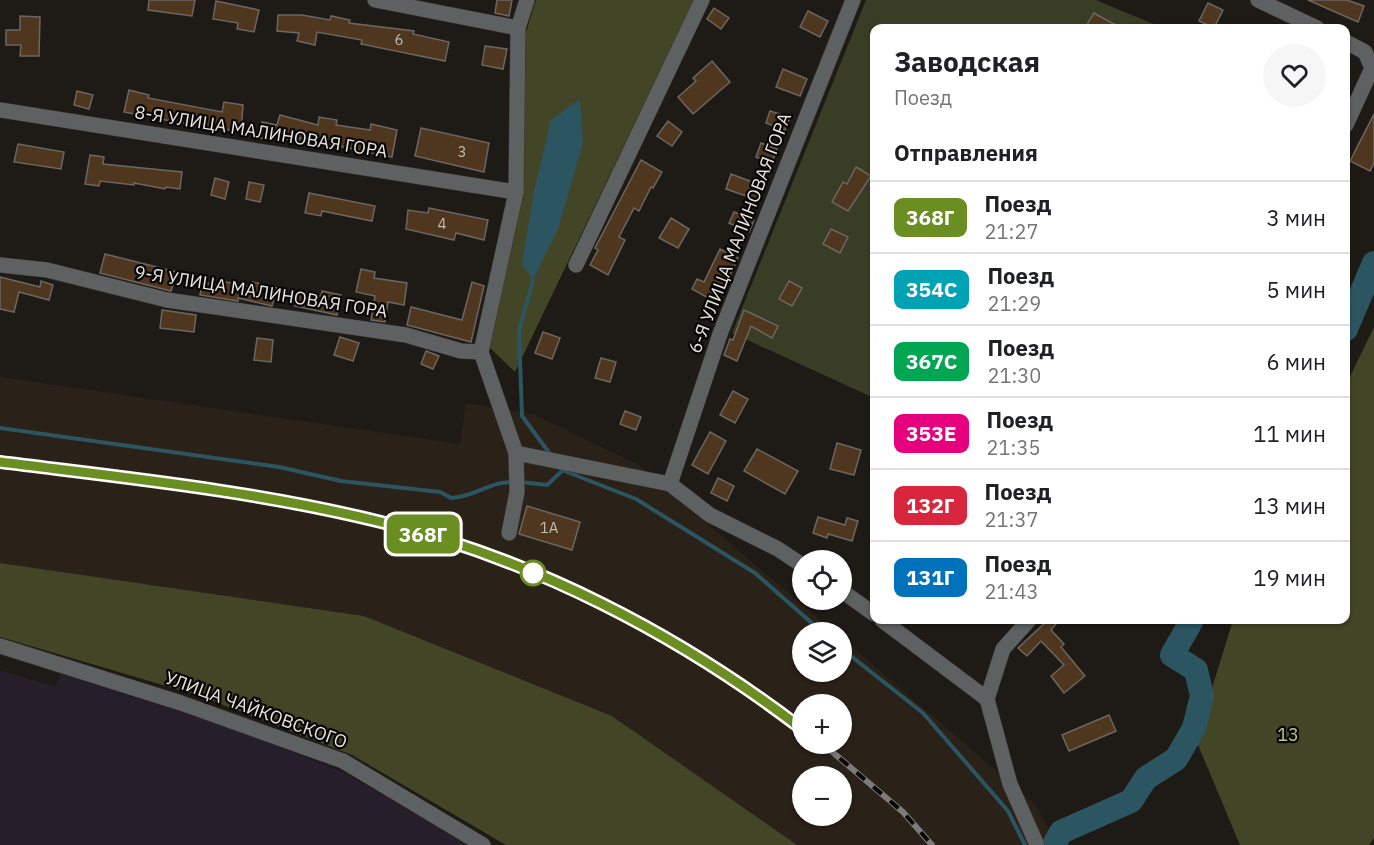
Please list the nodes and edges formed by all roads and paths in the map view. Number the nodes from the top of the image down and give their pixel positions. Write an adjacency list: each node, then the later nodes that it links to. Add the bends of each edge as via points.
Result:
1 (375, 0): 7 (street)
2 (527, 0): 7 (street)
3 (702, 0): 13 (street)
4 (853, 0): 16 (street, 6-Я УЛИЦА МАЛИНОВАЯ ГОРА, via 720,334)
5 (1258, 0): 6 (street)
6 (1309, 24)
7 (518, 28): 11 (street)
8 (1350, 44): 10 (street, via 1365,52 1372,68)
9 (0, 110): 11 (street, 8-Я УЛИЦА МАЛИНОВАЯ ГОРА)
10 (1350, 116)
11 (516, 192): 14 (street)
12 (0, 265): 14 (street, 9-Я УЛИЦА МАЛИНОВАЯ ГОРА, via 47,270 167,300 406,335 461,351)
13 (576, 265)
14 (481, 352): 15 (street)
15 (516, 453): 16 (street); 17 (street, via 517,492)
16 (670, 484): 18 (street, via 710,515)
17 (508, 533)
18 (792, 558)
19 (852, 598): 20 (street)
20 (870, 611)
21 (887, 624): 24 (street)
22 (1025, 624): 24 (street, via 1003,649)
23 (0, 646): 25 (street, УЛИЦА ЧАЙКОВСКОГО, via 181,703 343,761)
24 (987, 699): 26 (street, via 1010,784)
25 (483, 845)
26 (1037, 845)

